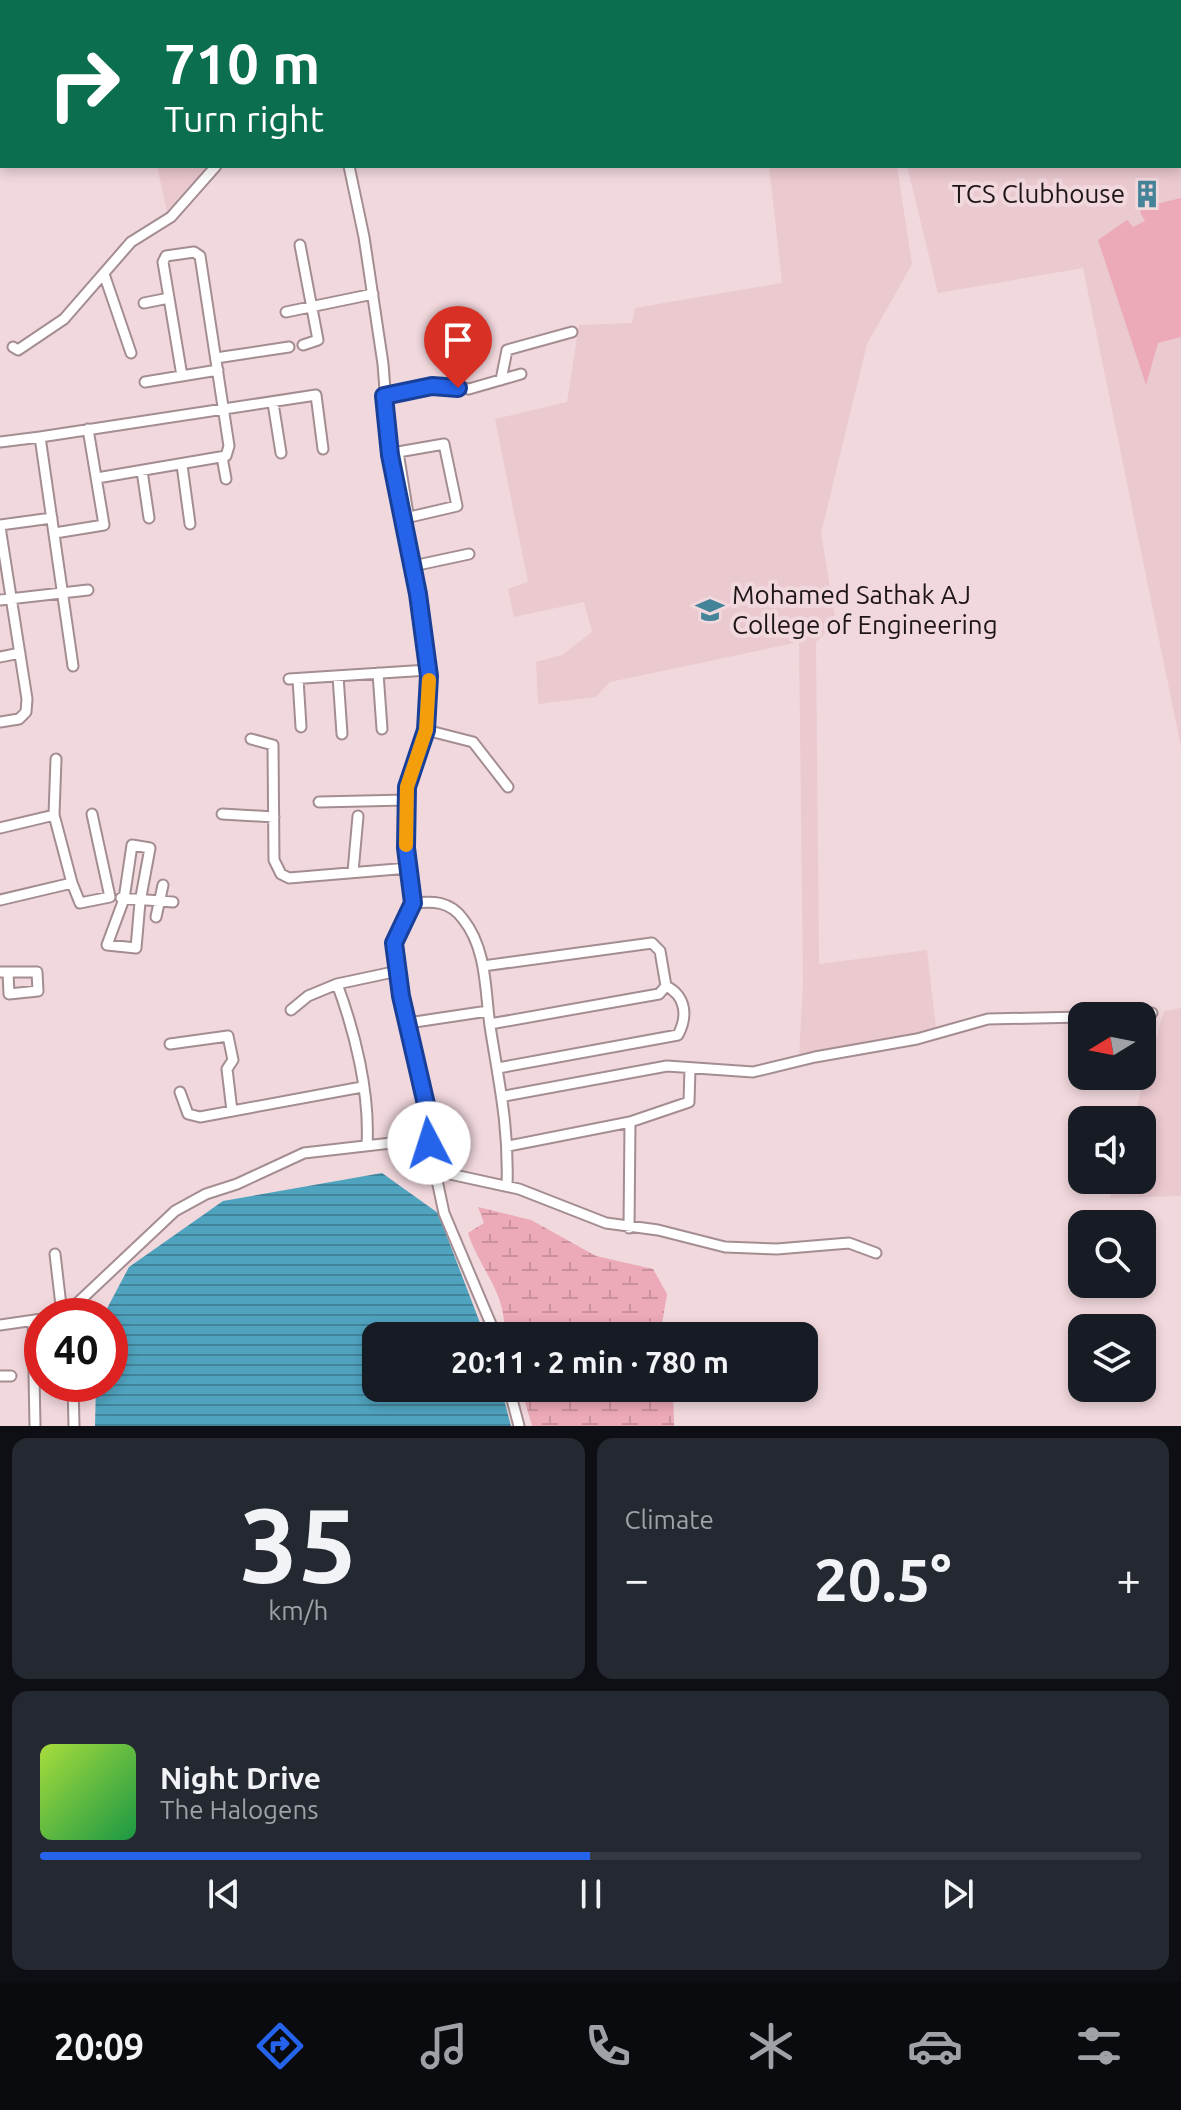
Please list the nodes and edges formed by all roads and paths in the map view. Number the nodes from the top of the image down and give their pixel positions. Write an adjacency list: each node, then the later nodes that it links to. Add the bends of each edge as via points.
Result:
1 (214, 168): 4 (street, via 171,217 131,242)
2 (349, 168): 5 (street)
3 (300, 245): 8 (street)
4 (104, 274): 12 (street, via 56,325 18,350); 14 (street)
5 (373, 294): 8 (street); 21 (street)
6 (169, 298): 7 (street); 15 (street, via 164,257 197,253); 18 (street)
7 (144, 303)
8 (312, 307): 9 (street); 11 (street, via 318,340)
9 (286, 312)
10 (572, 332): 19 (street, via 507,350)
11 (303, 345)
12 (13, 347)
13 (289, 347): 15 (street)
14 (131, 353)
15 (216, 358): 16 (street)
16 (218, 370): 18 (street); 23 (street)
17 (521, 374): 19 (street)
18 (182, 376): 20 (street)
19 (501, 380): 21 (street, via 469,389 442,385)
20 (145, 382)
21 (384, 396): 29 (street)
22 (273, 403): 23 (street); 27 (street, via 316,395); 28 (street)
23 (224, 409): 24 (street); 30 (street, via 229,446)
24 (88, 429): 25 (street); 33 (street)
25 (40, 437): 26 (street); 36 (street)
26 (0, 442)
27 (323, 449)
28 (281, 453)
29 (393, 455): 35 (street); 35 (street, via 444,444 457,506 410,517)
30 (222, 457): 31 (street); 34 (street)
31 (182, 465): 32 (street); 38 (street)
32 (142, 471): 33 (street); 37 (street)
33 (97, 478): 40 (street, via 104,525)
34 (226, 479)
35 (405, 513): 43 (street)
36 (52, 518): 39 (street); 40 (street)
37 (149, 518)
38 (190, 524)
39 (0, 526): 41 (street)
40 (55, 533): 45 (street)
41 (2, 551): 46 (street)
42 (469, 554): 43 (street)
43 (413, 566): 51 (street)
44 (88, 590): 45 (street)
45 (64, 593): 46 (street); 50 (street)
46 (12, 599): 47 (street); 48 (street)
47 (0, 600)
48 (20, 653): 49 (street); 54 (street, via 26,712 19,719)
49 (0, 657)
50 (73, 666)
51 (428, 670): 52 (street); 57 (street)
52 (378, 673): 53 (street); 56 (street)
53 (338, 676): 55 (street, via 293,679); 58 (street)
54 (0, 722)
55 (301, 727)
56 (382, 729)
57 (426, 730): 61 (street, via 473,742); 62 (street)
58 (342, 734)
59 (251, 739): 68 (street, via 273,745)
60 (56, 759): 66 (street)
61 (508, 787)
62 (406, 800): 63 (street); 70 (street)
63 (319, 802)
64 (92, 814): 74 (street)
65 (222, 814): 68 (street)
66 (54, 815): 69 (street); 72 (street)
67 (358, 816): 71 (street)
68 (274, 817): 71 (street, via 274,860 281,874 289,878)
69 (0, 828)
70 (409, 868): 71 (street); 80 (street)
71 (353, 872)
72 (72, 883): 74 (street, via 80,903); 76 (street)
73 (163, 885): 78 (street)
74 (110, 897): 75 (street)
75 (124, 899): 77 (street); 77 (street, via 107,945 136,948); 77 (street, via 132,845 150,848)
76 (0, 900)
77 (140, 902): 78 (street)
78 (160, 902): 79 (street); 81 (street)
79 (173, 902)
80 (413, 903): 82 (street, via 451,907 472,932); 83 (street, via 396,935)
81 (156, 917)
82 (483, 966): 85 (street, via 652,943 660,951); 87 (street)
83 (398, 971): 84 (street); 89 (street)
84 (337, 984): 86 (street); 94 (street)
85 (666, 986): 90 (street, via 659,994); 92 (street, via 682,999 678,1035)
86 (291, 1010)
87 (488, 1011): 89 (street); 90 (street)
88 (1068, 1017): 93 (street, via 988,1019 753,1072)
89 (408, 1023): 99 (street, via 428,1113)
90 (490, 1024): 92 (street)
91 (170, 1044): 97 (street, via 228,1036)
92 (498, 1068): 96 (street)
93 (690, 1068): 96 (street, via 667,1066); 98 (street, via 689,1102)
94 (362, 1087): 97 (street); 100 (street)
95 (180, 1092): 97 (street, via 192,1116)
96 (505, 1096): 101 (street)
97 (232, 1111)
98 (630, 1122): 101 (street); 104 (street)
99 (429, 1143): 100 (street); 102 (street)
100 (367, 1145): 108 (street, via 304,1153 191,1201)
101 (508, 1146): 103 (street)
102 (436, 1171): 103 (street); 110 (street, via 444,1213)
103 (507, 1186): 104 (street)
104 (629, 1228): 105 (street, via 749,1249 849,1243)
105 (876, 1253)
106 (55, 1254): 107 (street)
107 (62, 1298)
108 (81, 1298)
109 (24, 1322): 111 (street)
110 (490, 1322)
111 (0, 1325)
112 (0, 1376): 113 (street)
113 (11, 1376)
114 (36, 1402): 117 (street)
115 (73, 1402): 118 (street)
116 (513, 1402): 119 (street)
117 (35, 1426)
118 (74, 1426)
119 (519, 1426)

